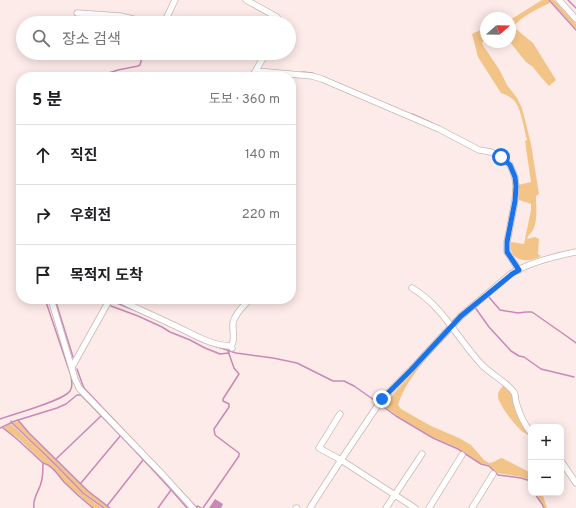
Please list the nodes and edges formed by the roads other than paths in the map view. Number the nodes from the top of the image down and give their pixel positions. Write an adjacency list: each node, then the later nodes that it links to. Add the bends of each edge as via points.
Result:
1 (175, 0): 6 (street)
2 (246, 0): 7 (street)
3 (559, 0): 8 (street)
4 (77, 13): 5 (street)
5 (120, 16)
6 (167, 16)
7 (274, 16)
8 (576, 19)
9 (262, 60): 10 (street)
10 (256, 71): 11 (street)
11 (267, 72)
12 (296, 75): 14 (street, via 322,79 439,129 479,150 501,157 510,165 515,177 515,201 507,252)
13 (576, 252): 14 (street, via 559,255)
14 (519, 270): 20 (street)
15 (412, 288): 20 (street, via 423,295)
16 (53, 304): 21 (street)
17 (107, 304): 21 (street)
18 (129, 304): 19 (street, via 200,338 232,347 233,324)
19 (246, 304)
20 (451, 326): 23 (street, via 483,365 514,391 520,414); 26 (street, via 382,399)
21 (72, 366): 31 (street, via 79,388 84,394)
22 (340, 414): 26 (street, via 319,448)
23 (528, 428)
24 (422, 454): 30 (street)
25 (462, 455): 35 (street)
26 (341, 460): 30 (street); 32 (street)
27 (564, 465): 29 (street)
28 (493, 474): 36 (street)
29 (576, 483)
30 (395, 495): 33 (street); 34 (street)
31 (193, 508)
32 (310, 508)
33 (386, 508)
34 (415, 508)
35 (429, 508)
36 (472, 508)

